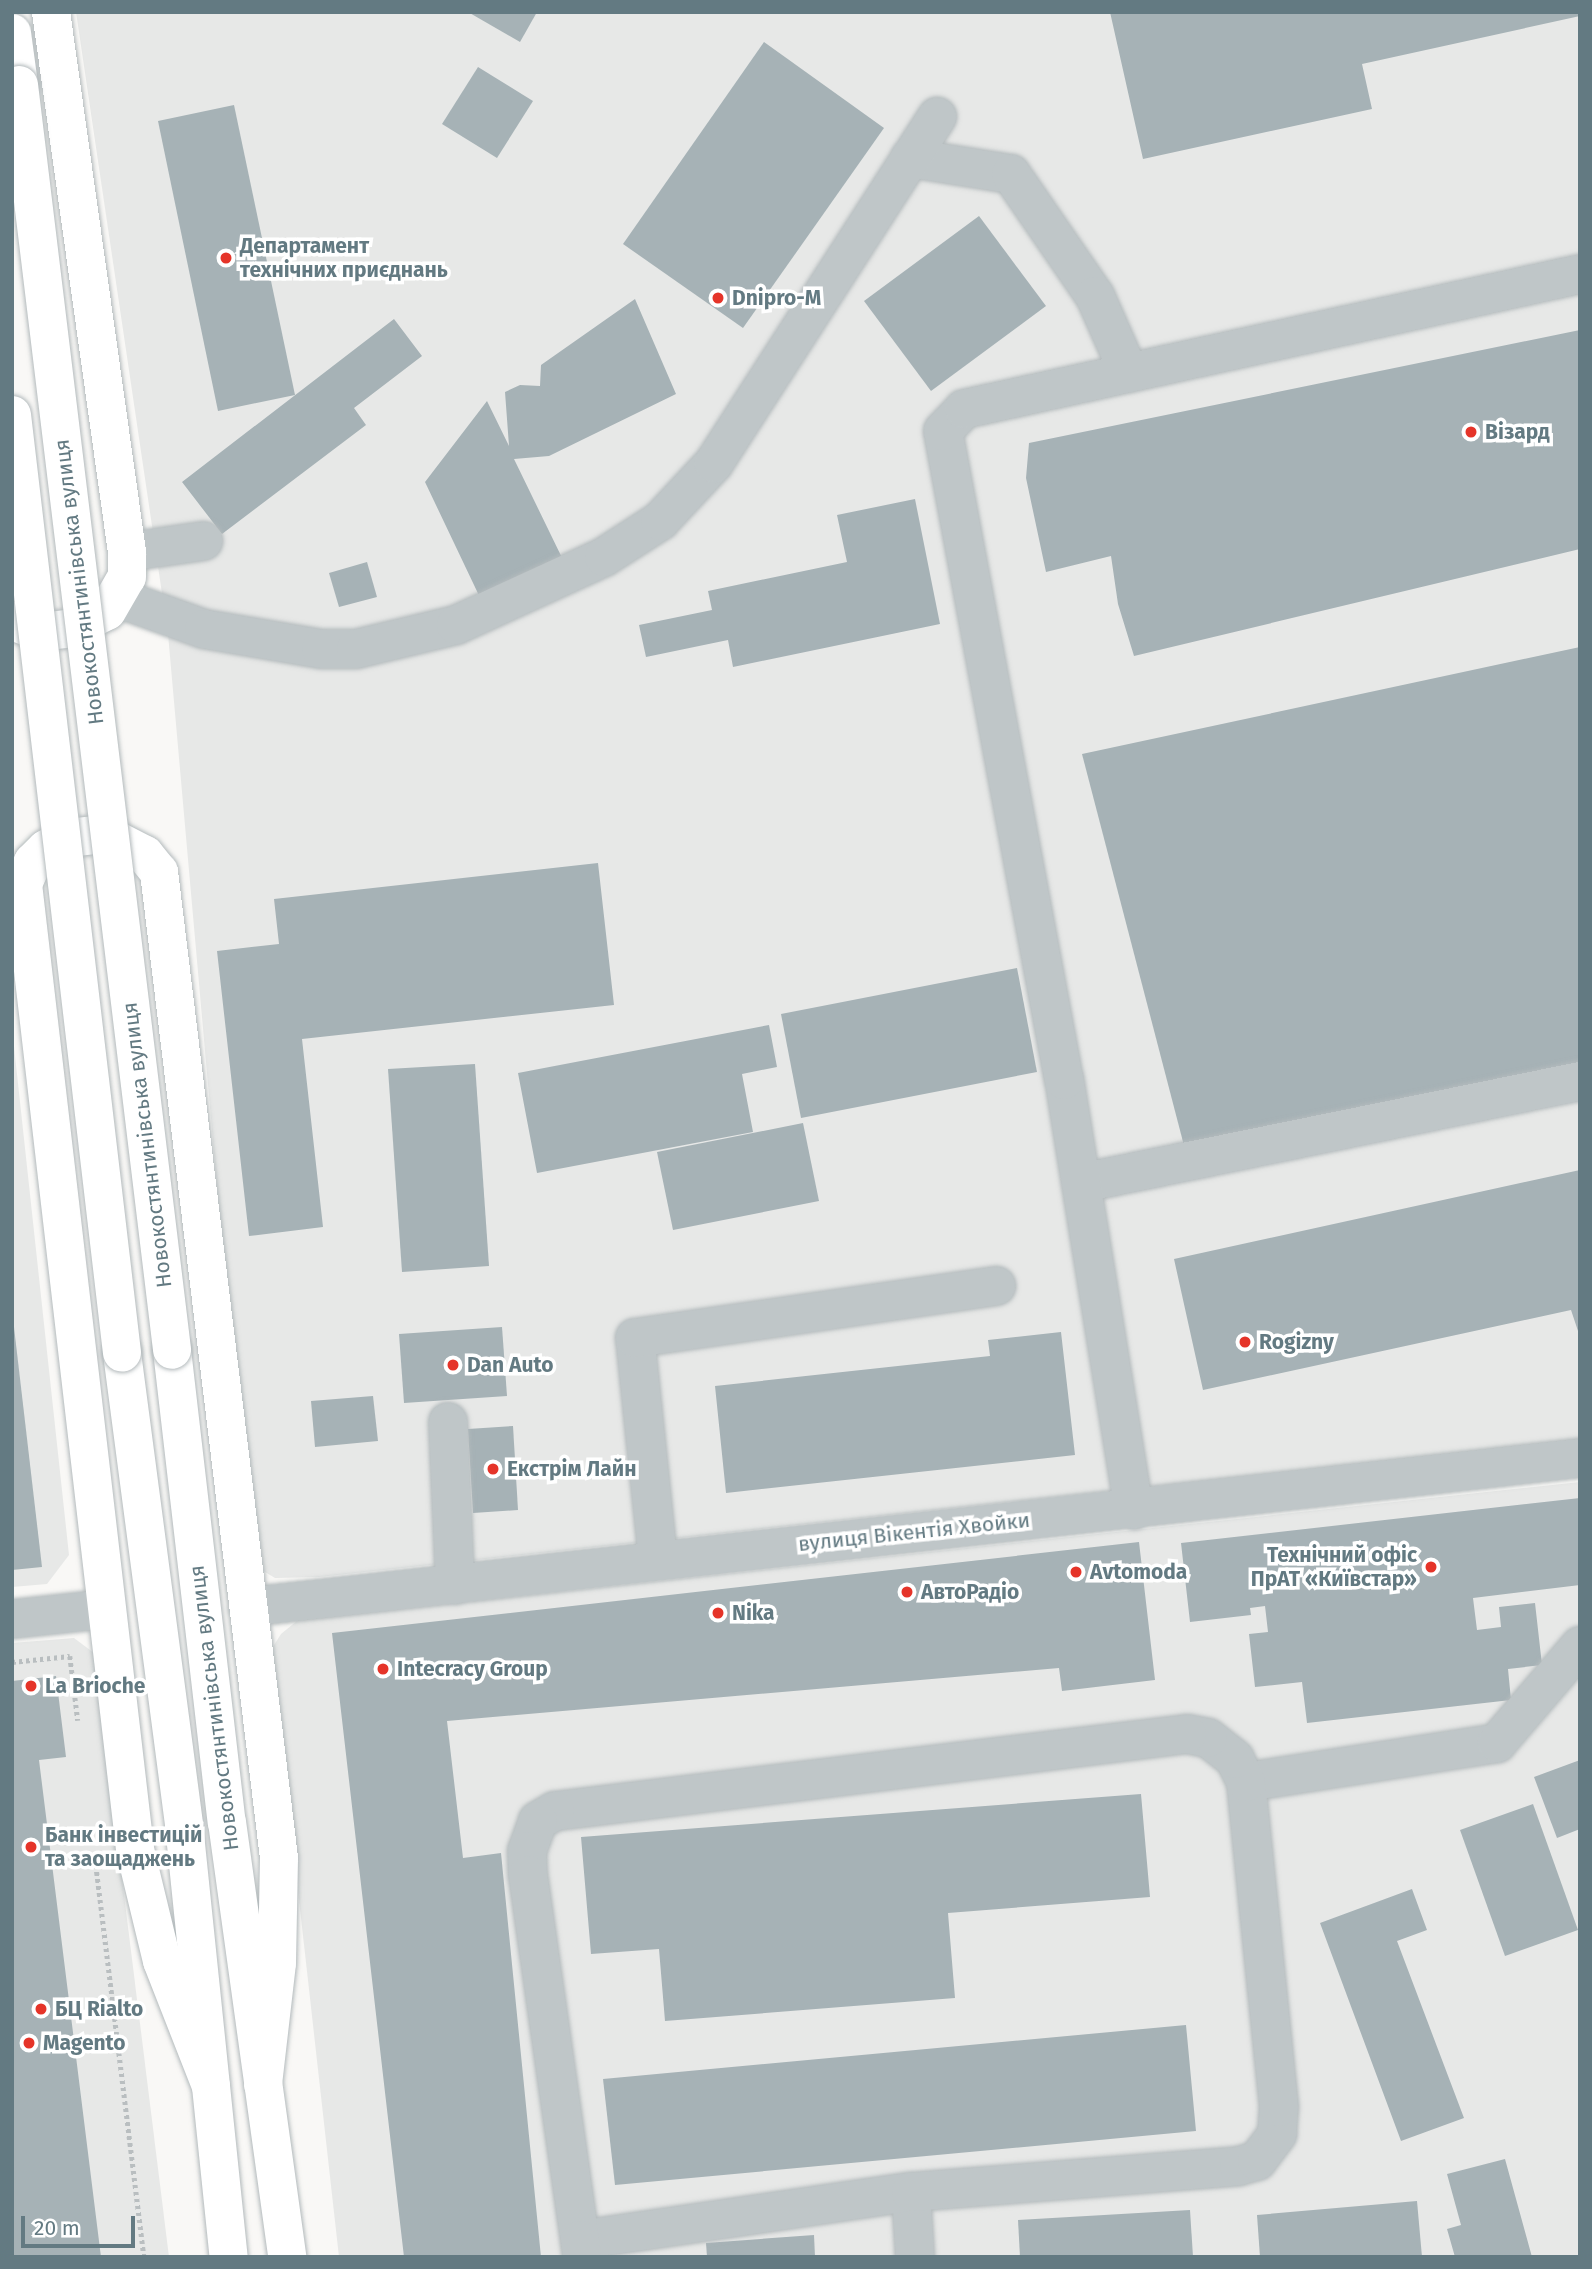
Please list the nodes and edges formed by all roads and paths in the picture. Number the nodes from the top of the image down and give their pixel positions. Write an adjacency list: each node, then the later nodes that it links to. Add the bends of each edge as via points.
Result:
1 (59, 14): 9 (main road)
2 (12, 33): 28 (main road, Новокостянтинівська вулиця, bridge)
3 (937, 117): 4 (street)
4 (910, 158): 6 (street, via 1011,174 1095,296); 10 (street, via 715,463 660,521 604,556 456,625 356,649 299,646 204,629)
5 (1580, 274): 6 (street)
6 (1129, 373): 13 (street, via 964,409 943,431)
7 (12, 415): 29 (main road, bridge, via 122,1353 184,1825)
8 (203, 541): 9 (street)
9 (127, 552): 10 (main road, via 127,577)
10 (118, 598): 11 (main road, via 107,611 73,628 41,632)
11 (12, 621)
12 (1580, 1081): 13 (street)
13 (1081, 1183): 17 (street)
14 (996, 1286): 18 (street, via 635,1338)
15 (448, 1422): 19 (street)
16 (1580, 1458): 17 (street, вулиця Вікентія Хвойки)
17 (1134, 1510): 18 (street, вулиця Вікентія Хвойки)
18 (658, 1559): 19 (street, вулиця Вікентія Хвойки)
19 (454, 1585): 20 (street, вулиця Вікентія Хвойки)
20 (248, 1607): 21 (main road, via 159,872 145,855 104,834 67,838 46,849 33,862 23,884); 28 (main road, via 279,1858 277,1963)
21 (105, 1609): 22 (street); 29 (main road, via 135,1849 162,1961)
22 (13, 1618)
23 (1580, 1646): 26 (street, via 1497,1743)
24 (12, 1662): 25 (path, via 70,1656)
25 (78, 1724)
26 (1246, 1782): 30 (street, via 1279,2107 1277,2134 1265,2153 1239,2166); 31 (street, via 1235,1759 1220,1745 1187,1734 555,1811 538,1821 527,1851 528,1875)
27 (96, 1858): 32 (path)
28 (263, 2084): 34 (main road, Новокостянтинівська вулиця)
29 (211, 2086): 33 (main road)
30 (911, 2192): 31 (street); 35 (street)
31 (581, 2248)
32 (144, 2257)
33 (229, 2257)
34 (287, 2257)
35 (915, 2257)

